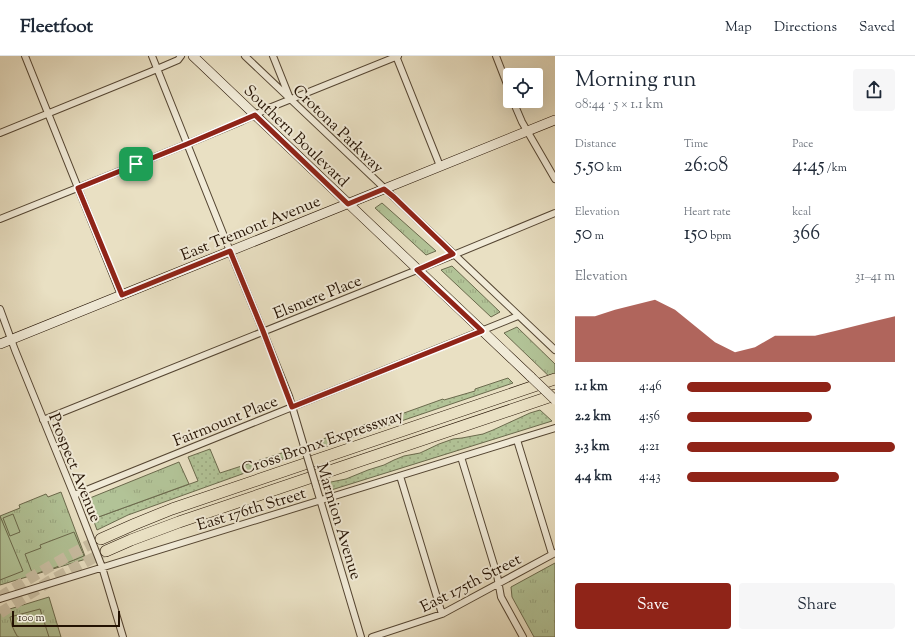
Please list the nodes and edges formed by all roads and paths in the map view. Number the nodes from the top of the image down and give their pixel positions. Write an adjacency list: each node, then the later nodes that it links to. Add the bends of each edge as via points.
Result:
1 (25, 56): 13 (street)
2 (152, 56): 9 (street, Marmion Avenue)
3 (181, 56): 9 (street, via 178,60)
4 (193, 56): 14 (main road, Southern Boulevard)
5 (245, 56): 11 (street, Crotona Parkway)
6 (273, 56): 11 (street)
7 (397, 56): 11 (street); 19 (street)
8 (496, 56): 10 (street)
9 (157, 69): 13 (street); 18 (street, Marmion Avenue)
10 (503, 74)
11 (291, 100): 14 (street); 22 (street, Crotona Parkway)
12 (516, 108): 16 (street)
13 (48, 113): 17 (street); 21 (street)
14 (255, 115): 18 (street); 23 (main road, Southern Boulevard)
15 (555, 120): 16 (main road, East Tremont Avenue)
16 (527, 131): 19 (main road, East Tremont Avenue); 20 (street)
17 (0, 133)
18 (187, 144): 21 (street); 26 (street, Marmion Avenue)
19 (440, 166): 22 (main road, East Tremont Avenue)
20 (555, 179)
21 (78, 188): 25 (street); 29 (street)
22 (384, 189): 23 (main road, East Tremont Avenue); 27 (street, Crotona Parkway)
23 (348, 204): 26 (main road, East Tremont Avenue); 28 (main road, Southern Boulevard)
24 (555, 213): 27 (street, Elsmere Place)
25 (0, 219)
26 (230, 251): 29 (main road, East Tremont Avenue); 32 (street, Marmion Avenue)
27 (453, 254): 28 (street, Elsmere Place); 31 (street, Crotona Parkway)
28 (417, 270): 32 (street, Elsmere Place); 33 (main road, Southern Boulevard)
29 (122, 295): 34 (main road, East Tremont Avenue)
30 (0, 309): 34 (street, Prospect Avenue)
31 (518, 316): 33 (street, Fairmount Place); 36 (street, Crotona Parkway)
32 (263, 331): 40 (street, Marmion Avenue); 41 (street, Elsmere Place)
33 (482, 331): 39 (main road, Southern Boulevard, bridge); 40 (street, Fairmount Place)
34 (11, 340): 35 (main road, East Tremont Avenue); 41 (street, Prospect Avenue)
35 (0, 344)
36 (555, 350)
37 (555, 379): 48 (highway, Cross Bronx Expressway, via 172,509)
38 (555, 395): 49 (highway, Cross Bronx Expressway, via 179,522)
39 (555, 400)
40 (292, 407): 46 (street, Fairmount Place); 47 (street, Marmion Avenue, bridge)
41 (43, 420): 46 (street, Prospect Avenue)
42 (555, 428): 43 (street, East 176th Street)
43 (517, 440): 44 (street, East 176th Street); 50 (street)
44 (460, 457): 45 (street, East 176th Street); 52 (street)
45 (400, 476): 47 (street, East 176th Street); 54 (street)
46 (74, 495): 51 (street, Prospect Avenue)
47 (320, 500): 51 (street, East 176th Street); 56 (street, Marmion Avenue)
48 (101, 539)
49 (106, 551)
50 (554, 553): 52 (street, East 175th Street)
51 (102, 567): 53 (street, East 176th Street); 55 (street, Prospect Avenue)
52 (498, 584): 54 (street, East 175th Street); 58 (street, via 501,597)
53 (0, 599)
54 (442, 614): 57 (street, East 175th Street)
55 (123, 637)
56 (362, 637)
57 (372, 637)
58 (523, 637)

